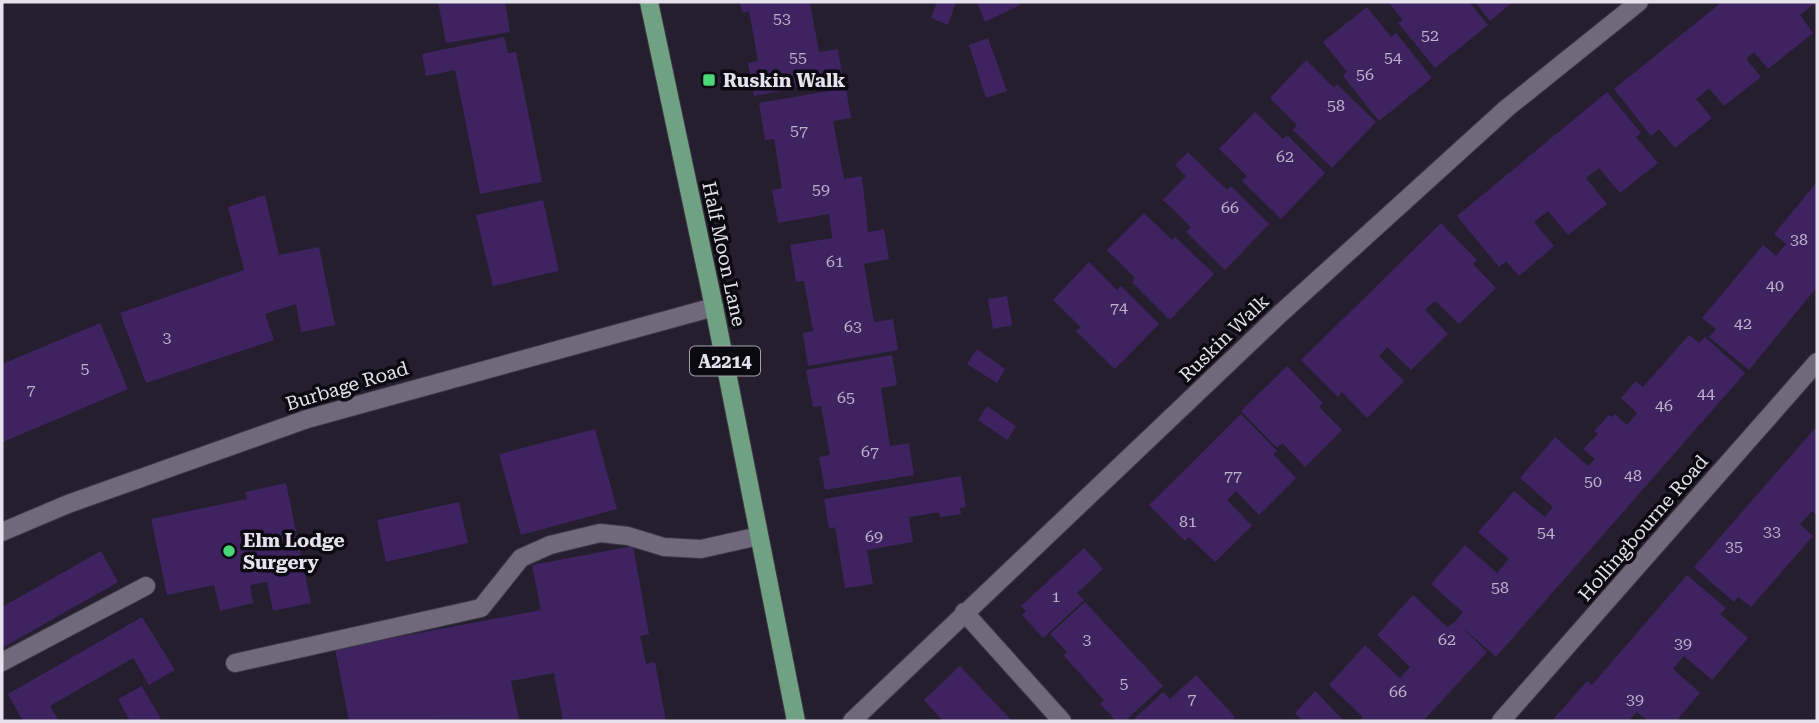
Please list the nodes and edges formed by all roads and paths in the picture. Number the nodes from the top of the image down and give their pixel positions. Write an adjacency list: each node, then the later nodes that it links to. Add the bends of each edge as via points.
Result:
1 (649, 2): 3 (main road, Half Moon Lane / A2214)
2 (1639, 2): 8 (street, Ruskin Walk, via 1434,174)
3 (714, 307): 5 (street, Burbage Road, via 307,419); 6 (main road, Half Moon Lane / A2214)
4 (1817, 362): 14 (street, Hollingbourne Road)
5 (2, 532)
6 (759, 536): 10 (street, via 701,549 664,547 600,533 550,545 521,558 481,608); 11 (main road, Half Moon Lane / A2214)
7 (146, 586): 9 (street)
8 (964, 612): 12 (street, Ruskin Walk); 13 (street)
9 (2, 662)
10 (235, 663)
11 (796, 721)
12 (852, 721)
13 (1062, 721)
14 (1501, 721)

